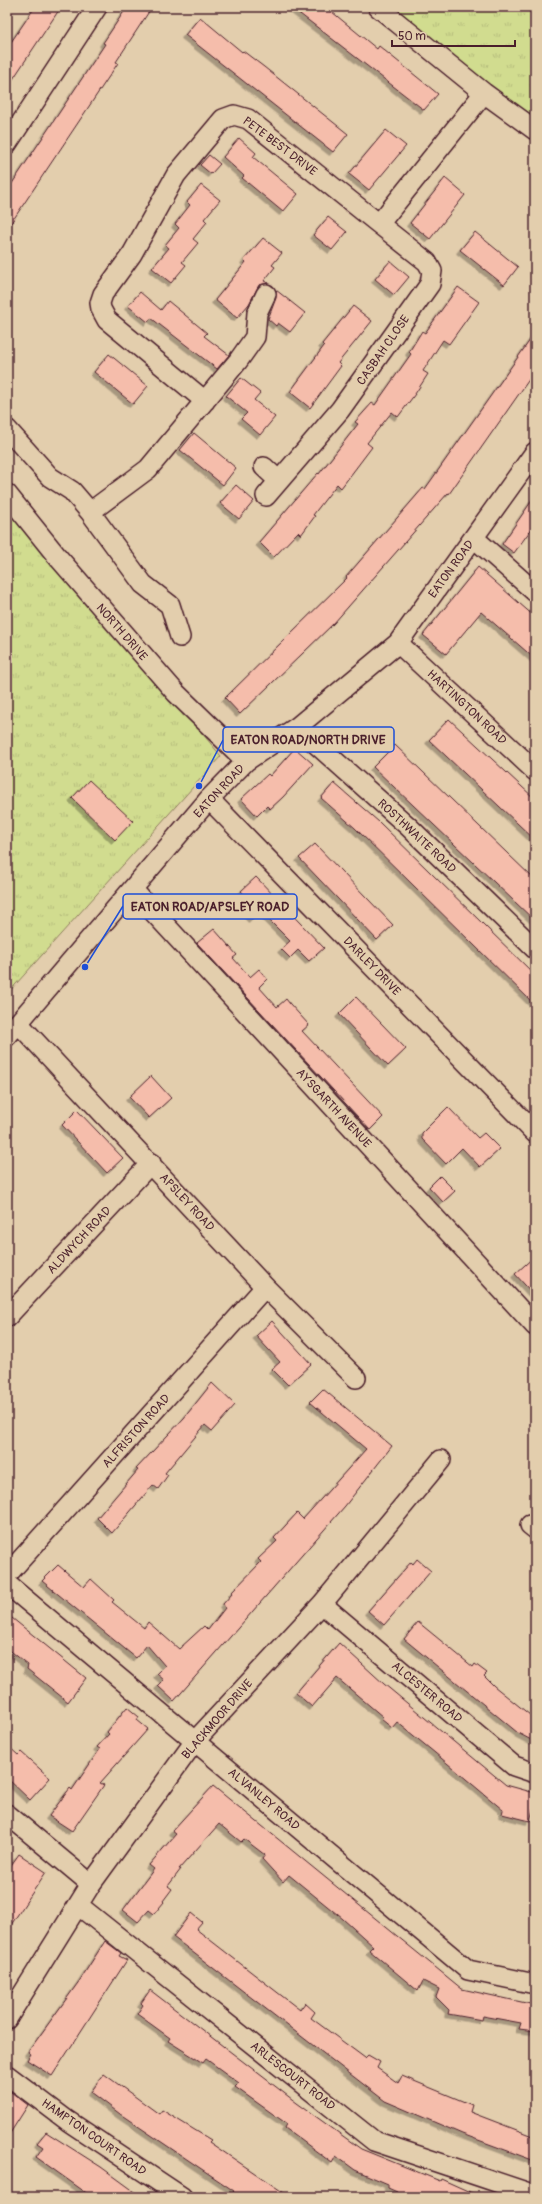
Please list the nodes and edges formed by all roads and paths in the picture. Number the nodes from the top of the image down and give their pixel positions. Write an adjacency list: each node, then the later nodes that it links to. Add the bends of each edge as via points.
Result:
1 (97, 7): 5 (street)
2 (378, 7): 3 (street)
3 (484, 93): 4 (street); 6 (street)
4 (535, 130)
5 (7, 144)
6 (379, 224): 8 (street, PETE BEST DRIVE, via 248,118 228,116 219,123 176,175 132,254 103,294 100,303 107,320); 12 (street, CASBAH CLOSE, via 427,262 432,271 430,284 340,410)
7 (266, 294): 8 (street, via 257,313 255,337)
8 (211, 394): 15 (street, via 148,469)
9 (7, 429): 15 (street, via 50,477 72,491)
10 (535, 452): 16 (street, EATON ROAD)
11 (264, 467): 12 (street)
12 (279, 481): 14 (street, CASBAH CLOSE)
13 (7, 494): 21 (street, NORTH DRIVE, via 56,555 176,693)
14 (266, 496)
15 (90, 512): 18 (street, via 143,584 170,605)
16 (474, 538): 17 (street); 19 (street, EATON ROAD)
17 (535, 592)
18 (180, 637)
19 (398, 643): 20 (street, EATON ROAD); 22 (street, HARTINGTON ROAD)
20 (297, 727): 21 (street, EATON ROAD); 25 (street, ROSTHWAITE ROAD, via 409,827)
21 (246, 762): 23 (street, EATON ROAD)
22 (535, 771)
23 (209, 799): 24 (street, EATON ROAD); 27 (street, DARLEY DRIVE)
24 (133, 890): 26 (street, EATON ROAD); 31 (street, AYSGARTH AVENUE)
25 (535, 949)
26 (13, 1030): 28 (street, APSLEY ROAD)
27 (535, 1133)
28 (150, 1163): 29 (street, APSLEY ROAD); 30 (street, ALDWYCH ROAD)
29 (265, 1287): 32 (street, APSLEY ROAD); 34 (street, ALFRISTON ROAD)
30 (7, 1317)
31 (535, 1326)
32 (356, 1378)
33 (441, 1460): 36 (street, BLACKMOOR DRIVE)
34 (7, 1575)
35 (7, 1584): 37 (street, ALVANLEY ROAD)
36 (322, 1604): 37 (street, BLACKMOOR DRIVE); 38 (street, ALCESTER ROAD, via 514,1766)
37 (195, 1741): 40 (street, BLACKMOOR DRIVE); 42 (street, ALVANLEY ROAD, via 468,1970)
38 (535, 1772)
39 (7, 1814): 40 (street)
40 (92, 1884): 41 (street, BLACKMOOR DRIVE)
41 (78, 1905): 43 (street, BLACKMOOR DRIVE); 45 (street, ARLESCOURT ROAD, via 374,2141)
42 (535, 1984)
43 (7, 2019)
44 (7, 2075): 46 (street, HAMPTON COURT ROAD, via 68,2121)
45 (535, 2194)
46 (182, 2197)

